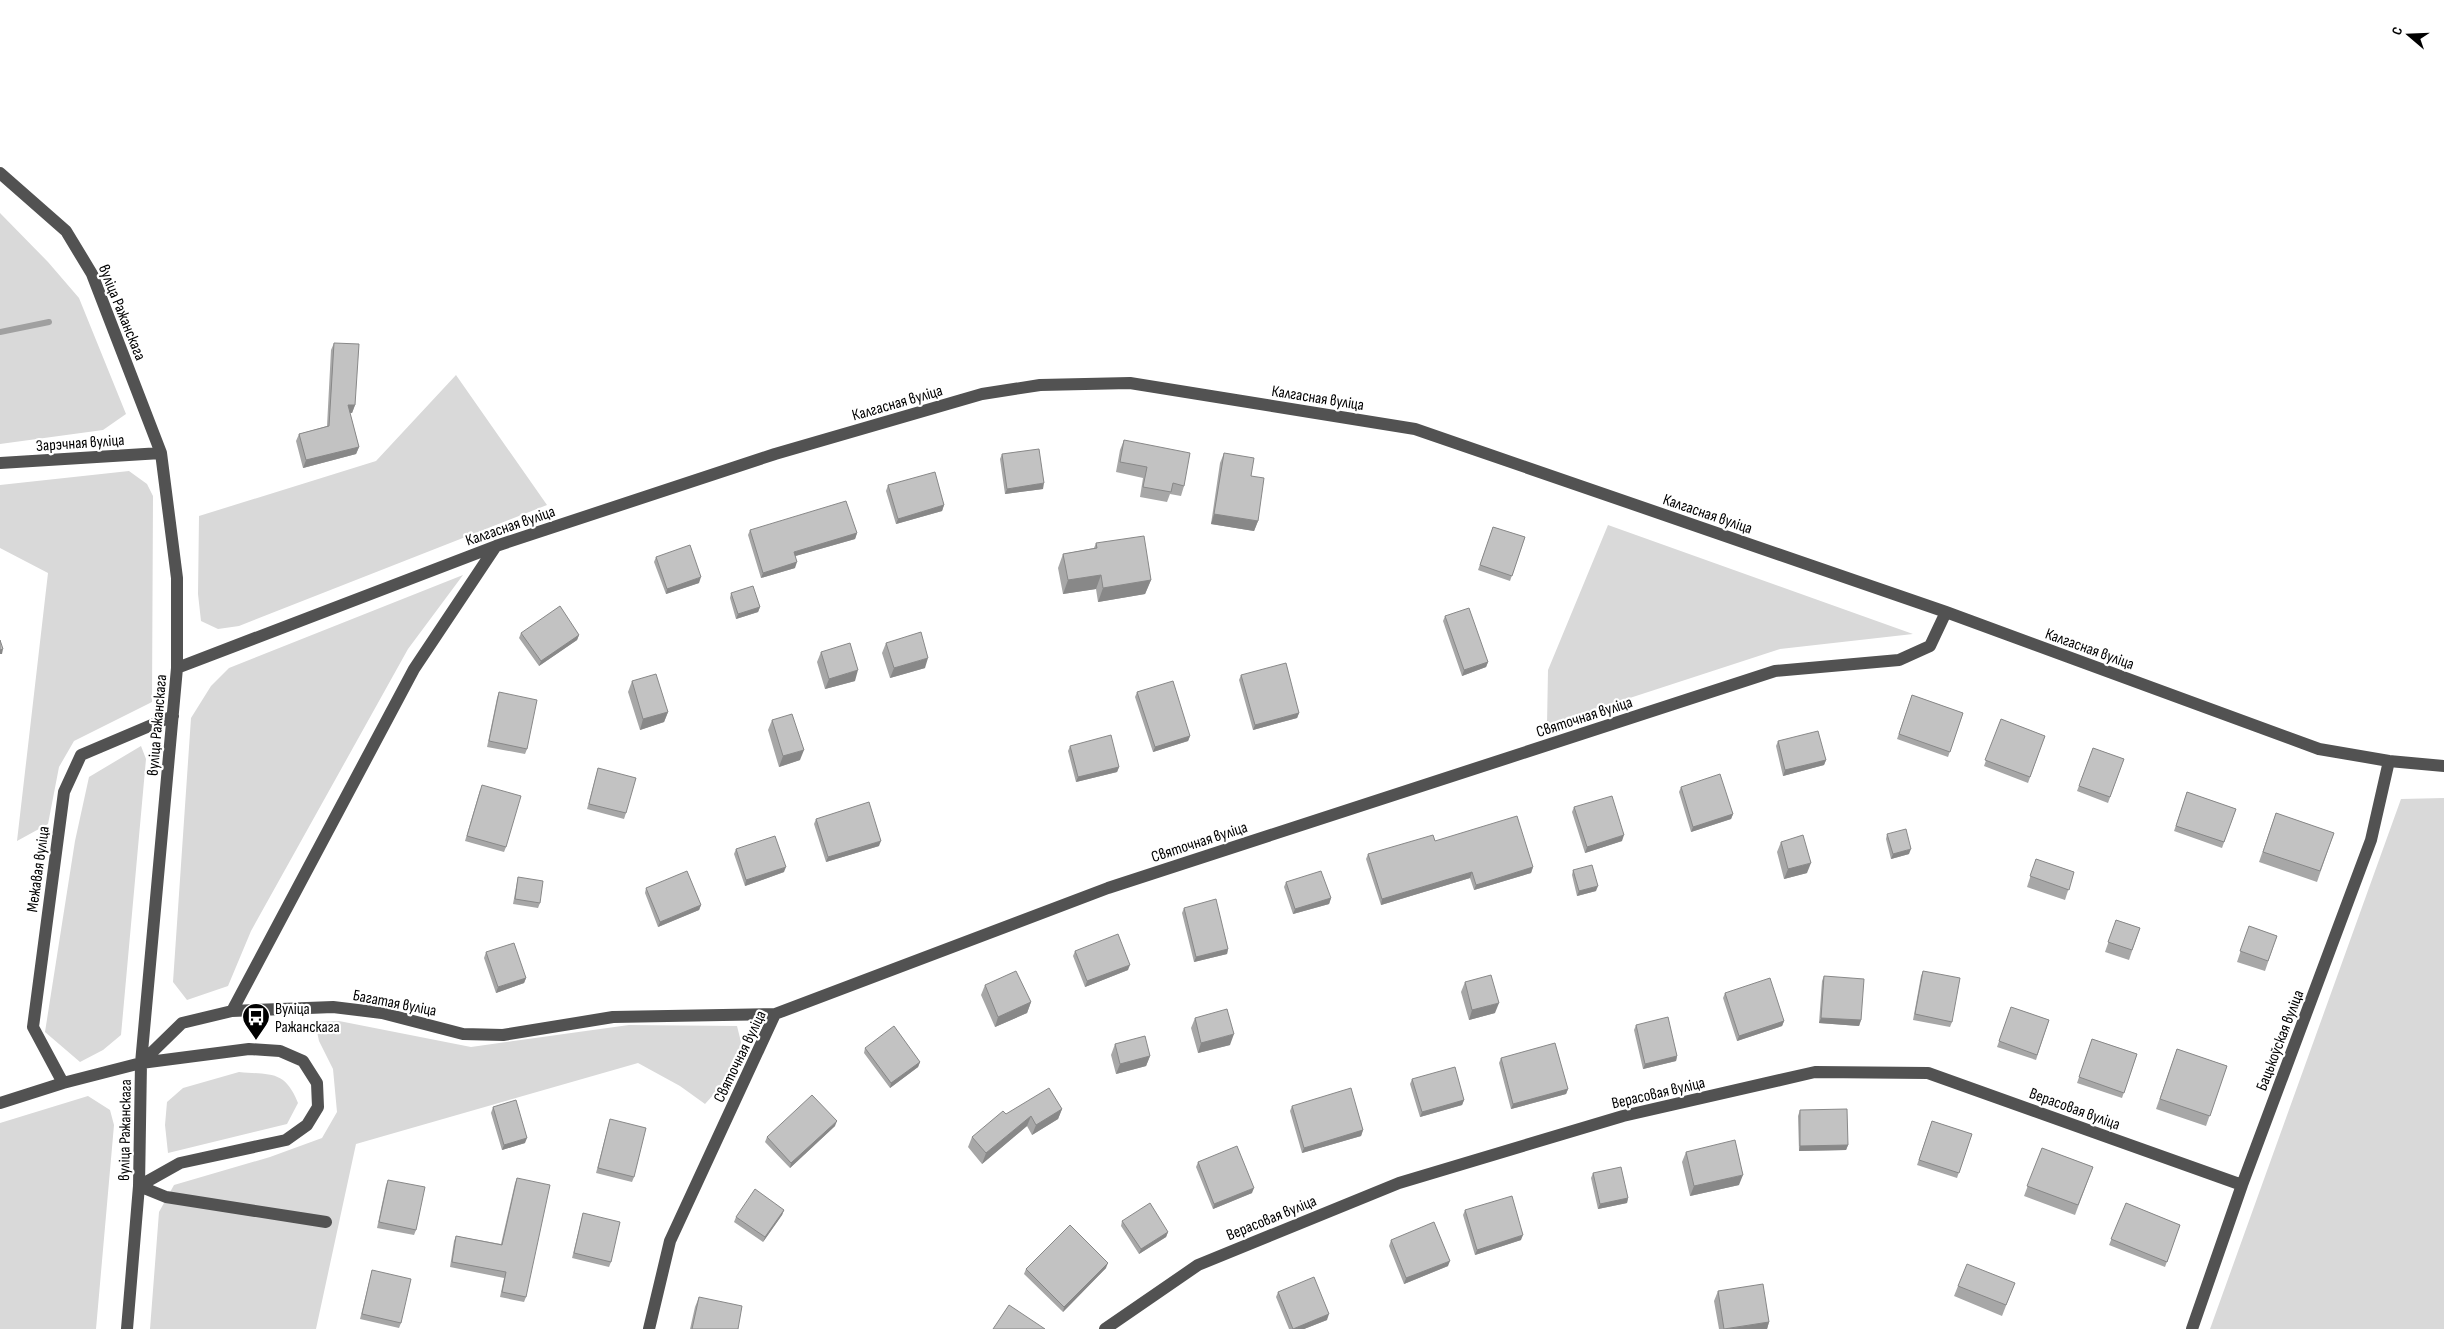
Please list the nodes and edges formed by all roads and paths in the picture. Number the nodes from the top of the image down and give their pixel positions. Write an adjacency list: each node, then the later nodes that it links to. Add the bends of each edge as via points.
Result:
1 (0, 173): 2 (street, вуліца Ражанскага, via 66,230 92,274)
2 (161, 453): 3 (street, Зарэчная вуліца); 6 (street, вуліца Ражанскага, via 177,578)
3 (0, 463)
4 (496, 546): 5 (street, Калгасная вуліца, via 775,454 982,394 1040,386 1130,384 1415,429); 6 (street, Калгасная вуліца); 10 (street, via 414,669)
5 (1946, 612): 8 (street, Калгасная вуліца, via 2319,748); 11 (street, Святочная вуліца, via 1930,646 1899,660 1775,671 1108,888)
6 (177, 668): 7 (street, вуліца Ражанскага)
7 (173, 716): 12 (street, вуліца Ражанскага); 13 (street, Межавая вуліца, via 81,755 64,792 33,1027)
8 (2390, 761): 9 (street, Калгасная вуліца); 15 (street, Бацькоўская вуліца, via 2371,840)
9 (2444, 766)
10 (232, 1011): 11 (street, Багатая вуліца, via 333,1007 382,1013 462,1034 503,1034 613,1017); 12 (street, Багатая вуліца, via 182,1023)
11 (775, 1014): 19 (street, Святочная вуліца, via 670,1241)
12 (141, 1063): 13 (street); 16 (street, вуліца Ражанскага); 16 (street, via 249,1049 280,1050 303,1061 316,1083 318,1107 307,1126 286,1140 180,1164)
13 (63, 1082): 14 (street)
14 (0, 1103)
15 (2242, 1185): 20 (street, Верасовая вуліца, via 1928,1073 1815,1072 1624,1116 1400,1183 1198,1265); 21 (street, Бацькоўская вуліца)
16 (139, 1186): 17 (street, via 166,1197); 18 (street, вуліца Ражанскага)
17 (326, 1222)
18 (127, 1329)
19 (649, 1329)
20 (1105, 1329)
21 (2192, 1329)

